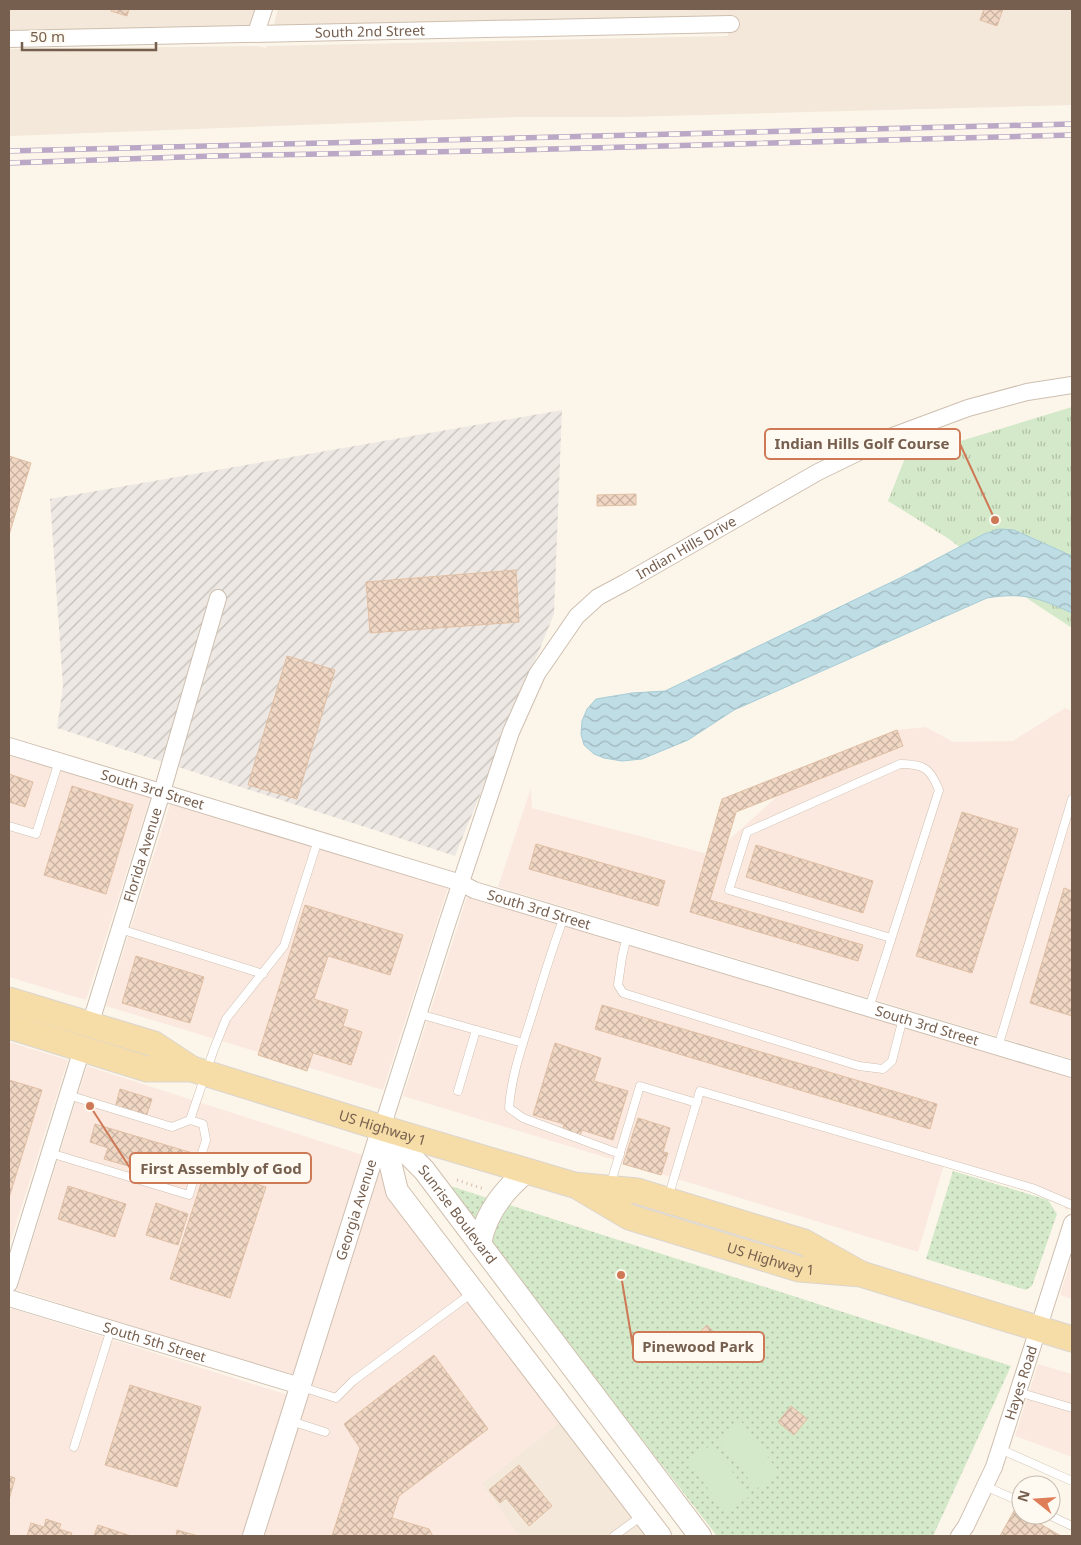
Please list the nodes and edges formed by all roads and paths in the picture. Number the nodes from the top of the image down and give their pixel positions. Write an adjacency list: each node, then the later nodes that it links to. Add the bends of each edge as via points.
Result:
1 (264, 9): 3 (street)
2 (731, 24): 3 (street, South 2nd Street)
3 (256, 33): 4 (street, South 2nd Street)
4 (9, 39)
5 (1072, 385): 13 (street, Indian Hills Drive, via 1027,392 968,408 890,437 818,472 598,597 578,616 537,674 511,732)
6 (218, 598): 9 (street, Florida Avenue)
7 (9, 746): 8 (street, South 3rd Street)
8 (59, 761): 9 (street, South 3rd Street); 11 (lane, via 36,834)
9 (162, 792): 12 (street, South 3rd Street); 15 (street, Florida Avenue)
10 (1072, 799): 27 (lane)
11 (9, 826)
12 (318, 840): 13 (street, South 3rd Street); 18 (lane, via 284,946)
13 (461, 883): 14 (street, South 3rd Street, via 474,890); 21 (street, Georgia Avenue)
14 (564, 917): 16 (street, South 3rd Street); 26 (lane)
15 (120, 929): 18 (lane); 23 (street, Florida Avenue)
16 (628, 936): 20 (street, South 3rd Street); 22 (lane, via 618,985 623,993 859,1066 883,1069 892,1060)
17 (891, 938): 17 (lane, via 938,790 932,774 916,764 900,764 747,832 729,890); 20 (lane)
18 (263, 974): 30 (lane, via 226,1019)
19 (9, 1000): 23 (main road, US Highway 1)
20 (869, 1008): 22 (street, South 3rd Street)
21 (419, 1014): 25 (lane); 35 (street, Georgia Avenue)
22 (903, 1018): 27 (street, South 3rd Street)
23 (90, 1025): 30 (main road, US Highway 1, via 154,1044)
24 (9, 1026): 28 (main road, US Highway 1)
25 (476, 1030): 26 (lane); 31 (lane)
26 (523, 1044): 37 (lane, via 511,1088 510,1108 523,1118)
27 (998, 1047): 29 (street, South 3rd Street)
28 (82, 1049): 30 (main road, US Highway 1, via 147,1069); 32 (street)
29 (1072, 1069)
30 (199, 1071): 34 (lane); 35 (main road, US Highway 1)
31 (458, 1090)
32 (68, 1095): 34 (lane, via 172,1127); 36 (street)
33 (697, 1103): 37 (lane, via 640,1086); 43 (lane); 44 (lane, via 700,1091 1032,1188)
34 (190, 1120): 36 (lane, via 203,1124 206,1140 189,1195)
35 (382, 1128): 38 (main road, US Highway 1); 46 (main road, Sunrise Boulevard, via 424,1170); 49 (main road, Sunrise Boulevard, via 397,1191); 54 (street, Georgia Avenue)
36 (50, 1153): 48 (street)
37 (620, 1154): 41 (lane)
38 (527, 1171): 40 (main road, US Highway 1); 46 (main road, via 500,1199 484,1228)
39 (454, 1180): 42 (path)
40 (574, 1185): 41 (main road, US Highway 1); 47 (main road, US Highway 1, via 639,1220 799,1269)
41 (609, 1188): 43 (main road, US Highway 1, via 637,1191)
42 (489, 1190)
43 (667, 1200): 47 (main road, US Highway 1, via 804,1242)
44 (1072, 1205)
45 (1072, 1223): 51 (street, Hayes Road)
46 (480, 1244): 68 (main road, Sunrise Boulevard)
47 (861, 1274): 51 (main road, US Highway 1)
48 (9, 1284)
49 (473, 1292): 54 (lane, via 353,1380 336,1398); 64 (main road, Sunrise Boulevard)
50 (9, 1298): 52 (street, South 5th Street)
51 (1038, 1328): 53 (main road, US Highway 1); 55 (street, Hayes Road)
52 (111, 1329): 54 (street, South 5th Street); 59 (lane)
53 (1072, 1339)
54 (300, 1386): 57 (street, Georgia Avenue)
55 (1018, 1392): 56 (lane); 60 (street, Hayes Road)
56 (1072, 1408)
57 (289, 1420): 58 (lane); 65 (street, Georgia Avenue)
58 (325, 1432)
59 (74, 1446)
60 (1000, 1449): 61 (lane); 62 (street, Hayes Road)
61 (1072, 1482)
62 (985, 1486): 63 (lane); 69 (street, Hayes Road)
63 (1011, 1498)
64 (643, 1514): 66 (lane); 67 (main road, Sunrise Boulevard)
65 (253, 1536)
66 (614, 1536)
67 (660, 1536)
68 (700, 1536)
69 (959, 1536)

